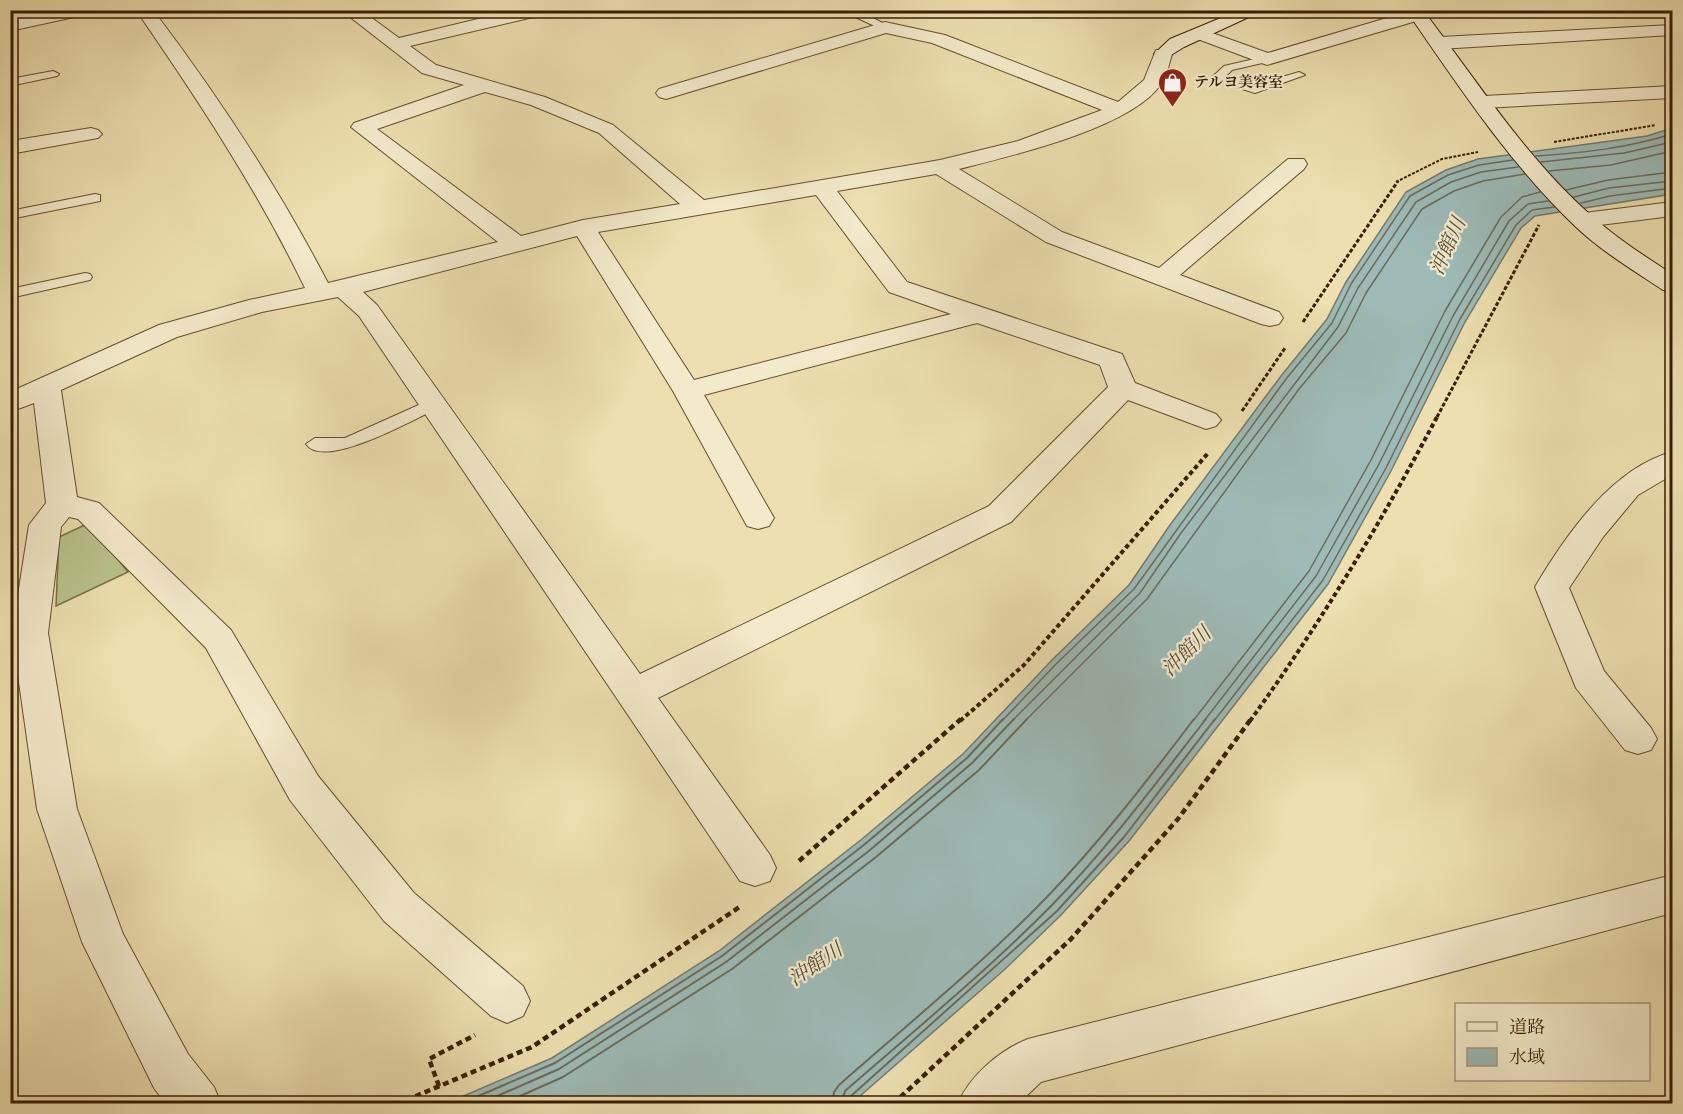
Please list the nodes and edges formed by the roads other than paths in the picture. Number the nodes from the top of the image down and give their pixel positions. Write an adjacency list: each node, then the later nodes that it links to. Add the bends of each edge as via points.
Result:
1 (82, 10): 8 (street)
2 (144, 10): 38 (street, via 203,89)
3 (349, 10): 13 (street)
4 (540, 10): 13 (street)
5 (1256, 10): 11 (street)
6 (853, 12): 9 (lane)
7 (1415, 13): 12 (street); 14 (street)
8 (10, 26)
9 (885, 27): 20 (street); 22 (street, via 949,43)
10 (1672, 30): 12 (street)
11 (1201, 34): 14 (street); 22 (street, via 1177,43 1163,54 1153,82)
12 (1440, 43): 21 (street)
13 (396, 44): 18 (street, via 429,69)
14 (1266, 59): 16 (lane, via 1228,68 1216,80 1255,89)
15 (53, 74): 17 (lane)
16 (1299, 75)
17 (10, 83)
18 (482, 86): 29 (street, via 538,101 606,129); 34 (street, via 361,127)
19 (1672, 92): 21 (street)
20 (666, 93)
21 (1484, 102): 32 (street)
22 (1120, 110): 26 (street, via 1025,146)
23 (91, 134): 24 (street)
24 (10, 148)
25 (1296, 164): 36 (street)
26 (940, 167): 27 (street); 36 (street, via 1054,237)
27 (822, 187): 29 (street); 40 (street, via 898,288)
28 (95, 198): 31 (lane)
29 (697, 206): 33 (street)
30 (1672, 208): 32 (street)
31 (10, 215)
32 (1579, 216): 37 (street, via 1614,246)
33 (583, 227): 34 (street); 44 (street)
34 (516, 244): 38 (street, via 373,282)
35 (85, 277): 39 (lane)
36 (1163, 277): 41 (street)
37 (1672, 285)
38 (331, 289): 42 (street, via 168,331); 46 (street, via 368,311)
39 (10, 294)
40 (980, 314): 43 (street, via 1112,360); 44 (street)
41 (1269, 318)
42 (46, 387): 45 (street); 50 (street)
43 (1123, 388): 47 (street); 52 (street, via 1000,514)
44 (687, 391): 51 (street)
45 (10, 404)
46 (432, 404): 48 (lane, via 348,444); 52 (street)
47 (1210, 433)
48 (315, 444)
49 (1672, 462): 53 (street, via 1627,488 1551,587 1589,678)
50 (62, 505): 56 (street, via 88,510 219,639 311,797 399,907); 57 (street, via 45,525 30,633 57,809 104,942 171,1071)
51 (758, 518)
52 (632, 694): 54 (street)
53 (1638, 739)
54 (752, 885)
55 (1672, 894): 58 (street, via 1028,1062)
56 (507, 1001)
57 (196, 1104)
58 (982, 1104)

